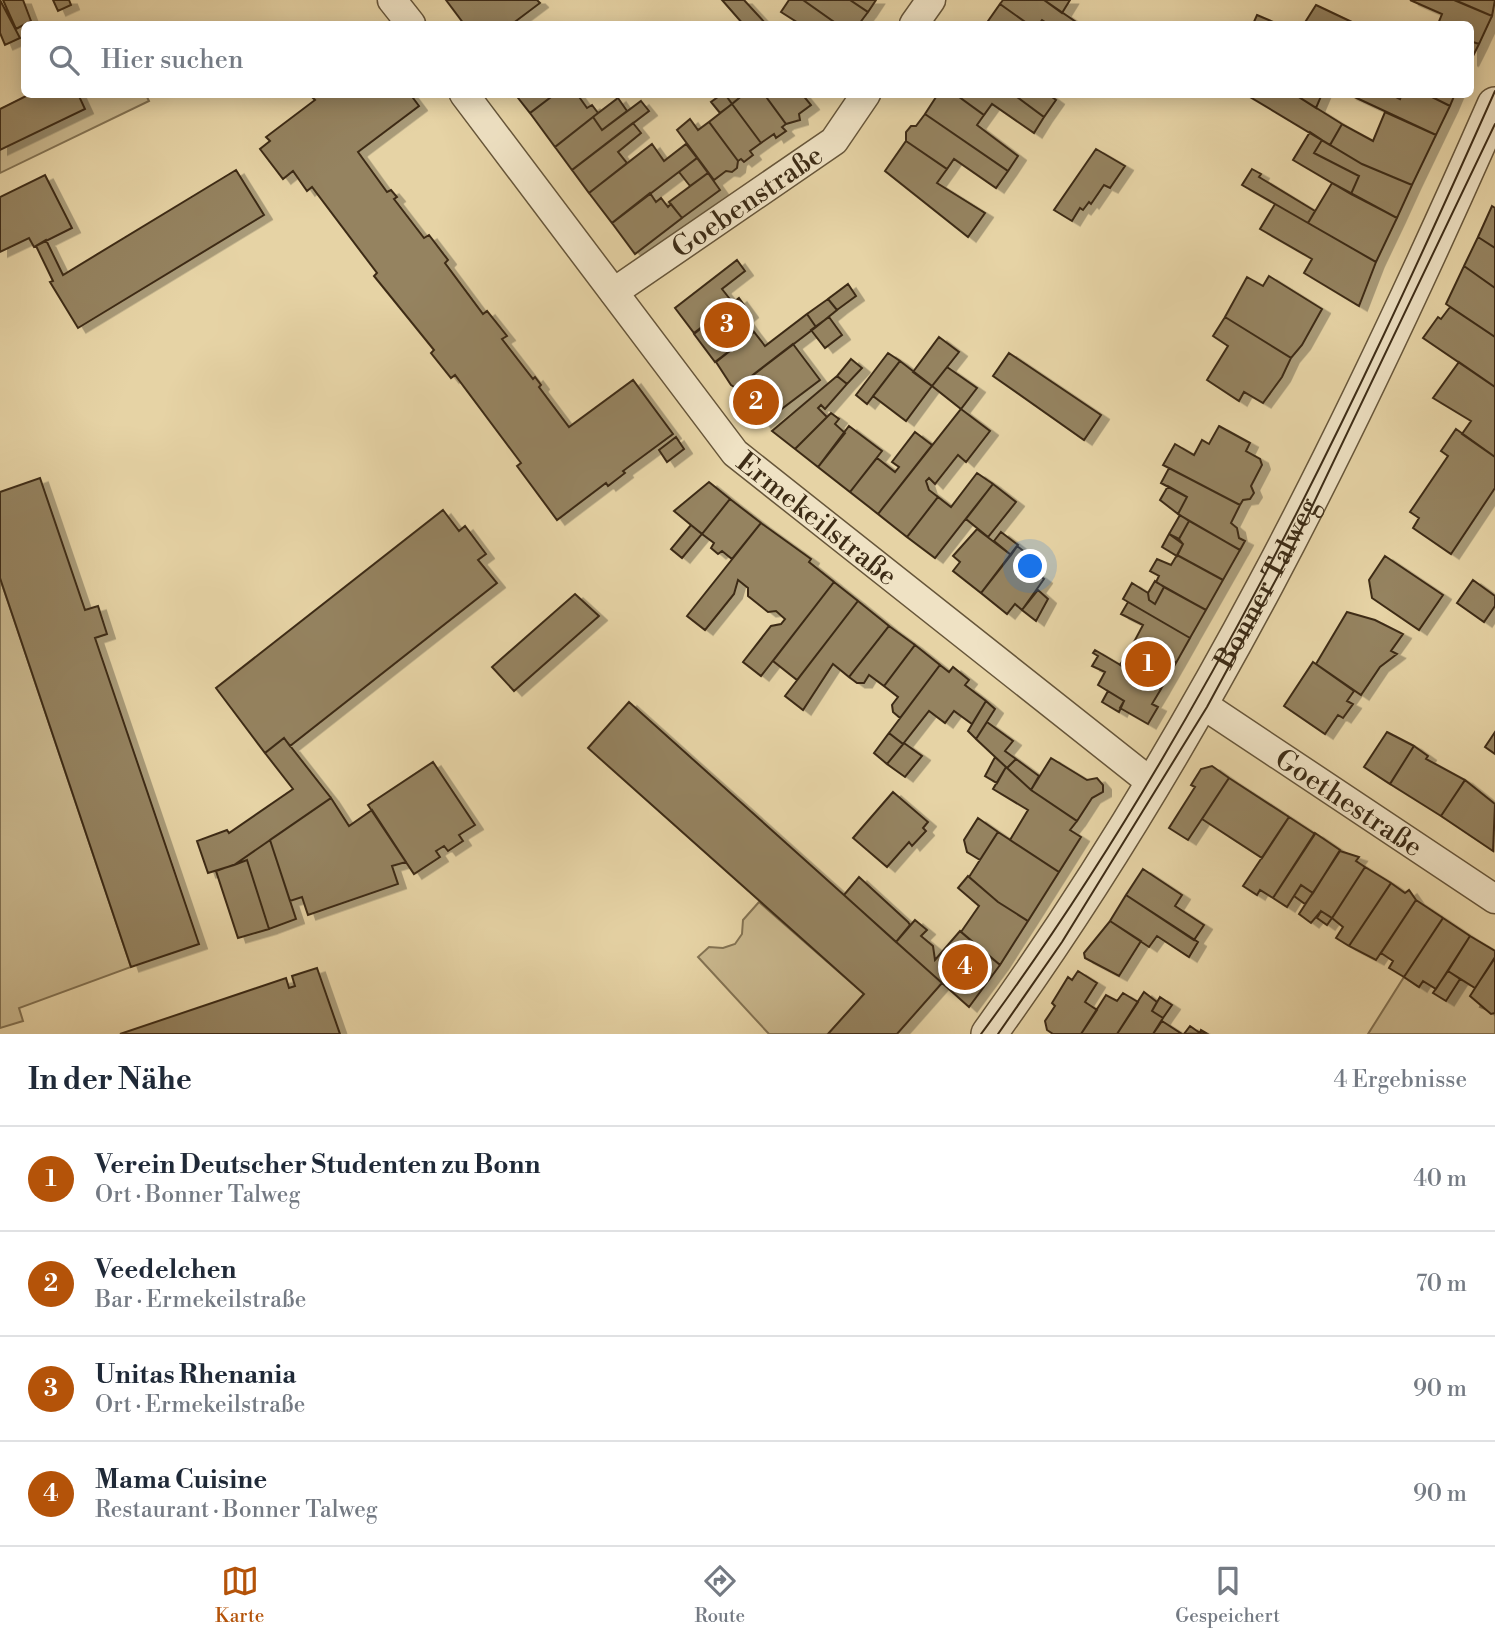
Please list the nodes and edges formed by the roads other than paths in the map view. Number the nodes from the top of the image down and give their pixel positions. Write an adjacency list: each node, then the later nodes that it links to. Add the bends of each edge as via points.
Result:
1 (392, 0): 3 (street)
2 (931, 0): 4 (street)
3 (409, 21)
4 (916, 21)
5 (467, 98): 8 (street, Ermekeilstraße)
6 (863, 98): 8 (street, Goebenstraße, via 834,141)
7 (1495, 105): 9 (street, Bonner Talweg, via 1282,557)
8 (614, 292): 10 (street, Ermekeilstraße, via 735,453)
9 (1202, 704): 10 (street, Bonner Talweg); 11 (street, Goethestraße)
10 (1153, 784): 12 (street, Bonner Talweg, via 1065,925)
11 (1495, 900)
12 (989, 1034)

